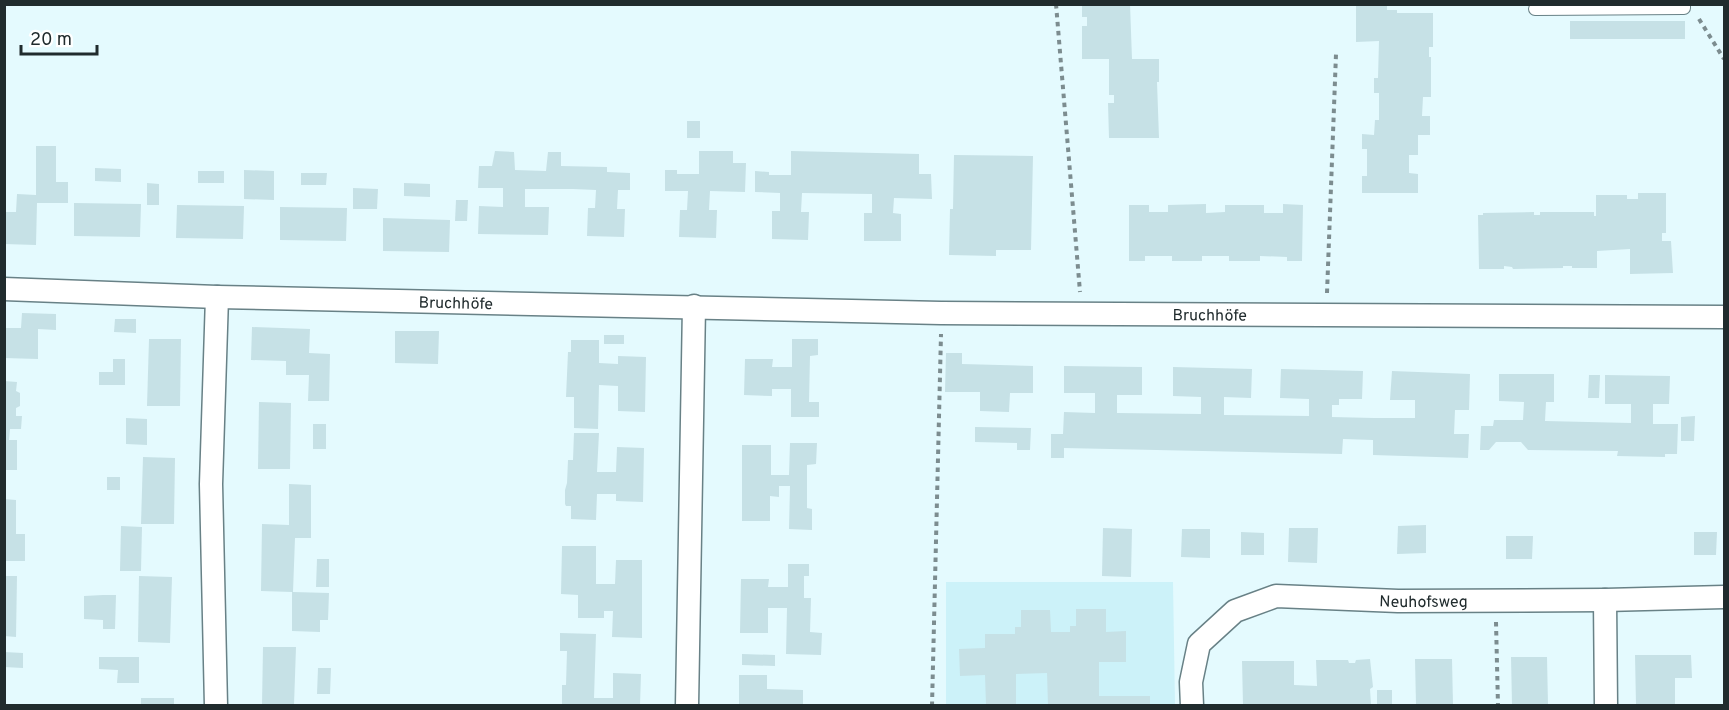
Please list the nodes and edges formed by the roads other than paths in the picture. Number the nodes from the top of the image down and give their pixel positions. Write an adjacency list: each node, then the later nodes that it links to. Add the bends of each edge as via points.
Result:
1 (1684, 6): 2 (lane)
2 (1535, 9)
3 (4, 290): 4 (street, Bruchhöfe)
4 (217, 297): 5 (street, Bruchhöfe); 9 (street, via 211,484)
5 (694, 306): 6 (street, Bruchhöfe, via 941,313); 10 (street)
6 (1725, 317)
7 (1725, 597): 8 (street, Neuhofsweg)
8 (1605, 600): 11 (street, Neuhofsweg, via 1398,601 1276,596 1235,611 1199,644 1191,682); 12 (street)
9 (216, 705)
10 (687, 705)
11 (1192, 705)
12 (1606, 705)

